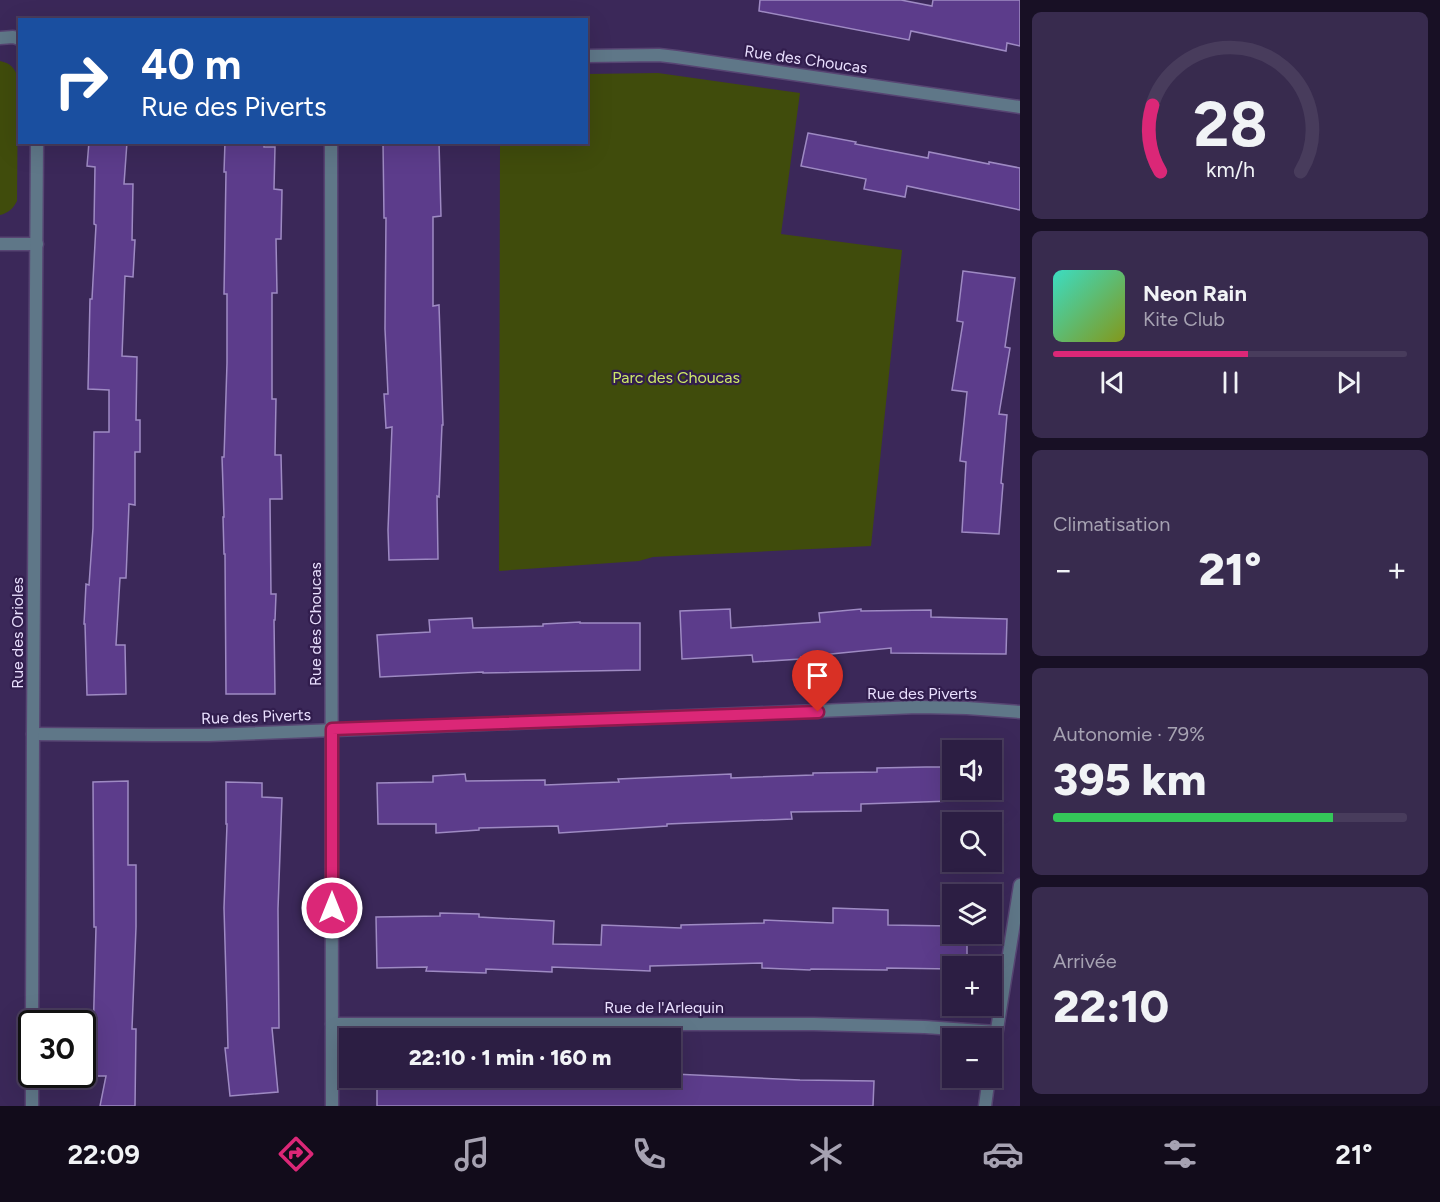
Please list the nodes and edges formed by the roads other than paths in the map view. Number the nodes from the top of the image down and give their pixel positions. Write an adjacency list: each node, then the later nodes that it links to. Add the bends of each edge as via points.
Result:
1 (0, 38): 2 (street)
2 (18, 39)
3 (588, 56): 4 (street, Rue des Choucas, via 676,57)
4 (1020, 107)
5 (38, 144): 8 (street, Rue des Orioles)
6 (331, 144): 10 (street, Rue des Choucas)
7 (0, 244): 8 (street)
8 (37, 244): 11 (street, Rue des Orioles)
9 (1020, 712): 10 (street, Rue des Piverts, via 918,708)
10 (332, 729): 11 (street, Rue des Piverts, via 209,735); 14 (street, Rue des Choucas)
11 (33, 734): 13 (street, Rue des Orioles)
12 (1020, 885): 16 (street)
13 (32, 1010)
14 (332, 1024): 15 (street, Rue de l'Arlequin, via 814,1024); 20 (street, Rue des Choucas)
15 (942, 1028)
16 (997, 1028)
17 (32, 1088): 19 (street)
18 (987, 1088): 21 (street)
19 (32, 1106)
20 (332, 1106)
21 (985, 1106)

